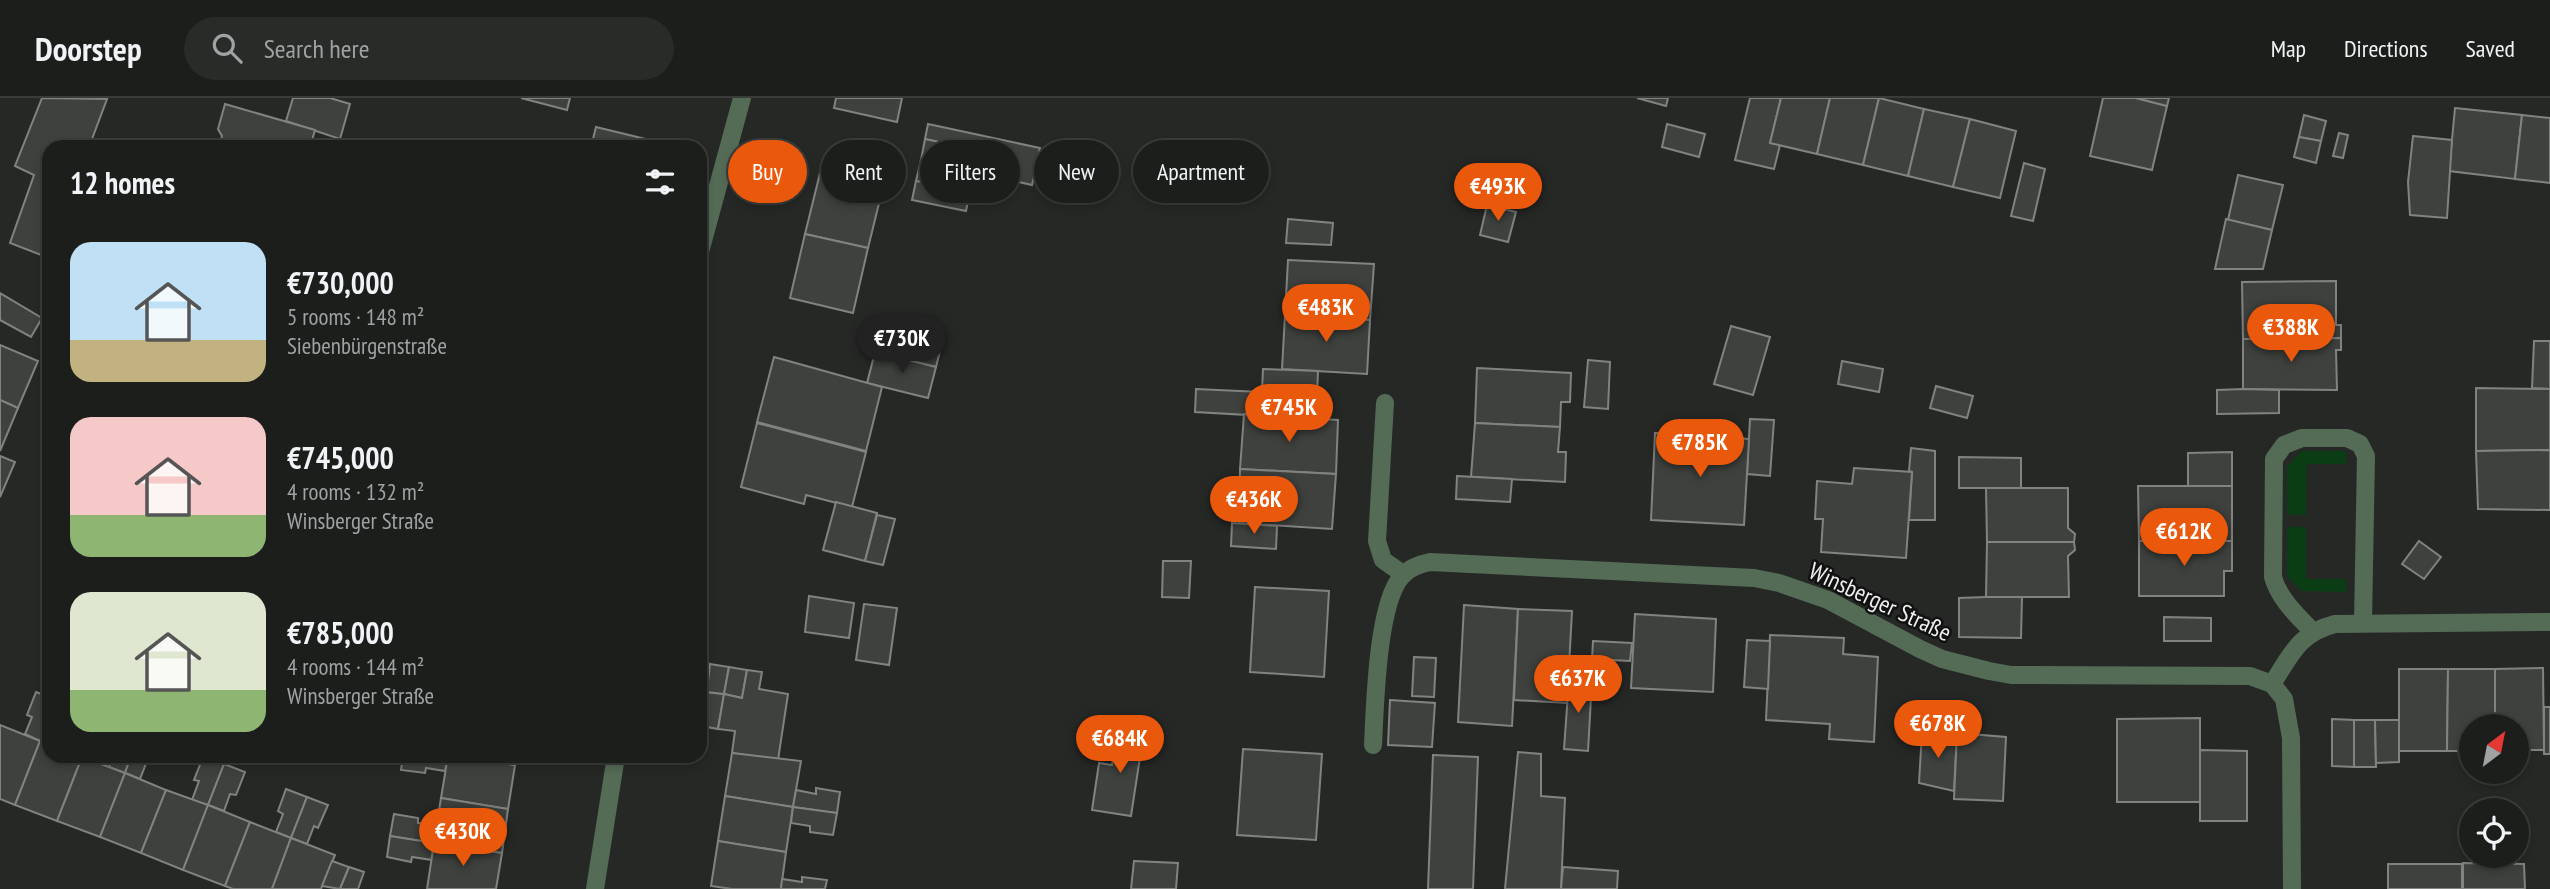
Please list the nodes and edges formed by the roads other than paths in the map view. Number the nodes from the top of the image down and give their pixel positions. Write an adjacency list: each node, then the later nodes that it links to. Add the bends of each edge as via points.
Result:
1 (742, 98): 2 (street)
2 (707, 226)
3 (1385, 403): 4 (street, via 1377,541 1383,560)
4 (1403, 574): 8 (street, Winsberger Straße, via 1442,561 1754,578 1828,600 1942,659 1989,671 2011,675 2250,676); 9 (street, via 1393,591 1382,634)
5 (2363, 622): 6 (street); 7 (street); 7 (street, via 2366,456 2360,444 2347,438 2302,438 2284,444 2274,459 2273,577 2286,602)
6 (2550, 622)
7 (2312, 631): 8 (street)
8 (2272, 684): 12 (street, via 2284,699 2291,738)
9 (1373, 745)
10 (615, 763): 11 (street)
11 (595, 889)
12 (2292, 889)

